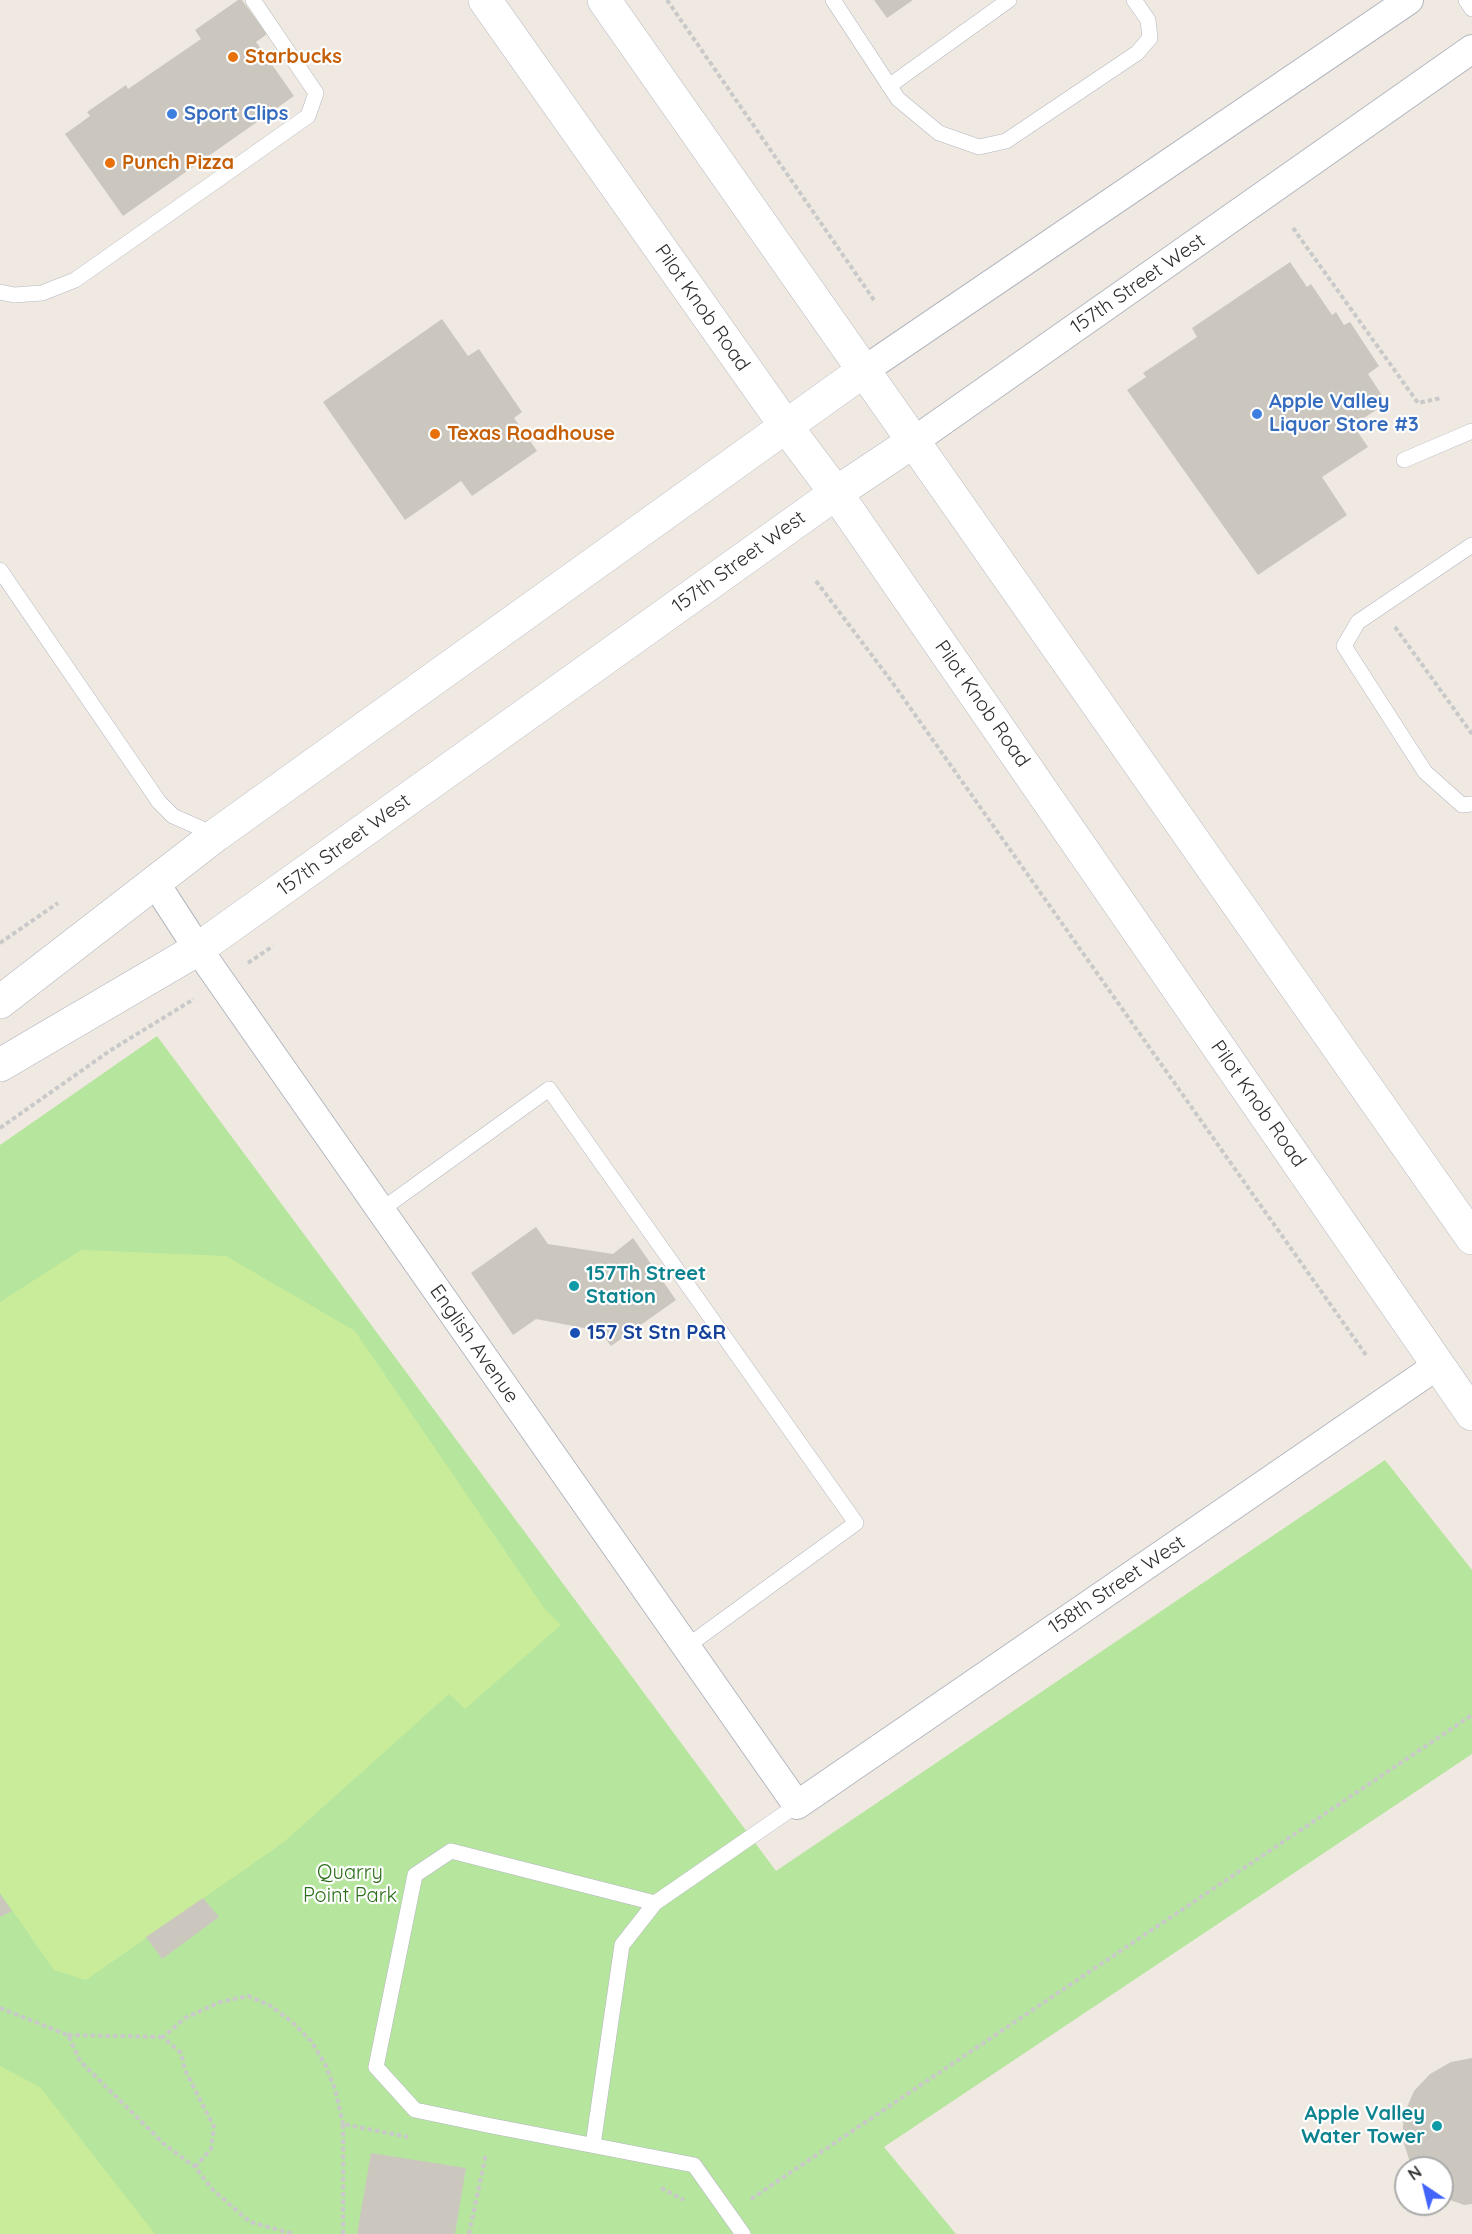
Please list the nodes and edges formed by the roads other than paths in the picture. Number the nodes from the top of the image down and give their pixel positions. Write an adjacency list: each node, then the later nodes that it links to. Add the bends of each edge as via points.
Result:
1 (253, 0): 12 (lane, via 316,93 308,116 75,280 42,293)
2 (485, 0): 14 (main road, Pilot Knob Road)
3 (604, 0): 13 (main road)
4 (833, 0): 11 (lane)
5 (1009, 0): 11 (lane)
6 (1134, 0): 11 (lane, via 1148,20 1150,38 1137,53 1006,141 979,147 939,133 898,99)
7 (1408, 0): 13 (street)
8 (1466, 0): 9 (lane)
9 (1472, 9)
10 (1472, 50): 16 (street, 157th Street West)
11 (889, 86)
12 (0, 292)
13 (862, 371): 14 (main road); 16 (main road)
14 (784, 425): 18 (main road, Pilot Knob Road); 22 (main road)
15 (1472, 431): 17 (lane)
16 (914, 441): 18 (main road, 157th Street West); 28 (main road)
17 (1404, 460)
18 (836, 493): 24 (main road, 157th Street West); 29 (main road, Pilot Knob Road)
19 (1472, 545): 21 (lane, via 1358,622 1344,646 1425,772 1462,805)
20 (0, 570): 22 (lane, via 159,802 173,816)
21 (1472, 804)
22 (216, 836): 23 (main road)
23 (154, 881): 24 (street, English Avenue); 25 (main road)
24 (198, 949): 26 (main road, 157th Street West); 27 (street, English Avenue)
25 (0, 1002)
26 (0, 1065)
27 (381, 1210): 31 (street, English Avenue); 31 (lane, via 549,1089 850,1514 856,1523)
28 (1472, 1238)
29 (1438, 1365): 30 (main road, Pilot Knob Road); 32 (street, 158th Street West)
30 (1472, 1414)
31 (686, 1647): 32 (street, English Avenue)
32 (797, 1805): 33 (lane)
33 (655, 1903): 34 (lane, via 622,1945); 34 (lane, via 451,1851 415,1875 376,2067 415,2110)
34 (593, 2145): 35 (lane, via 694,2165)
35 (743, 2234)

